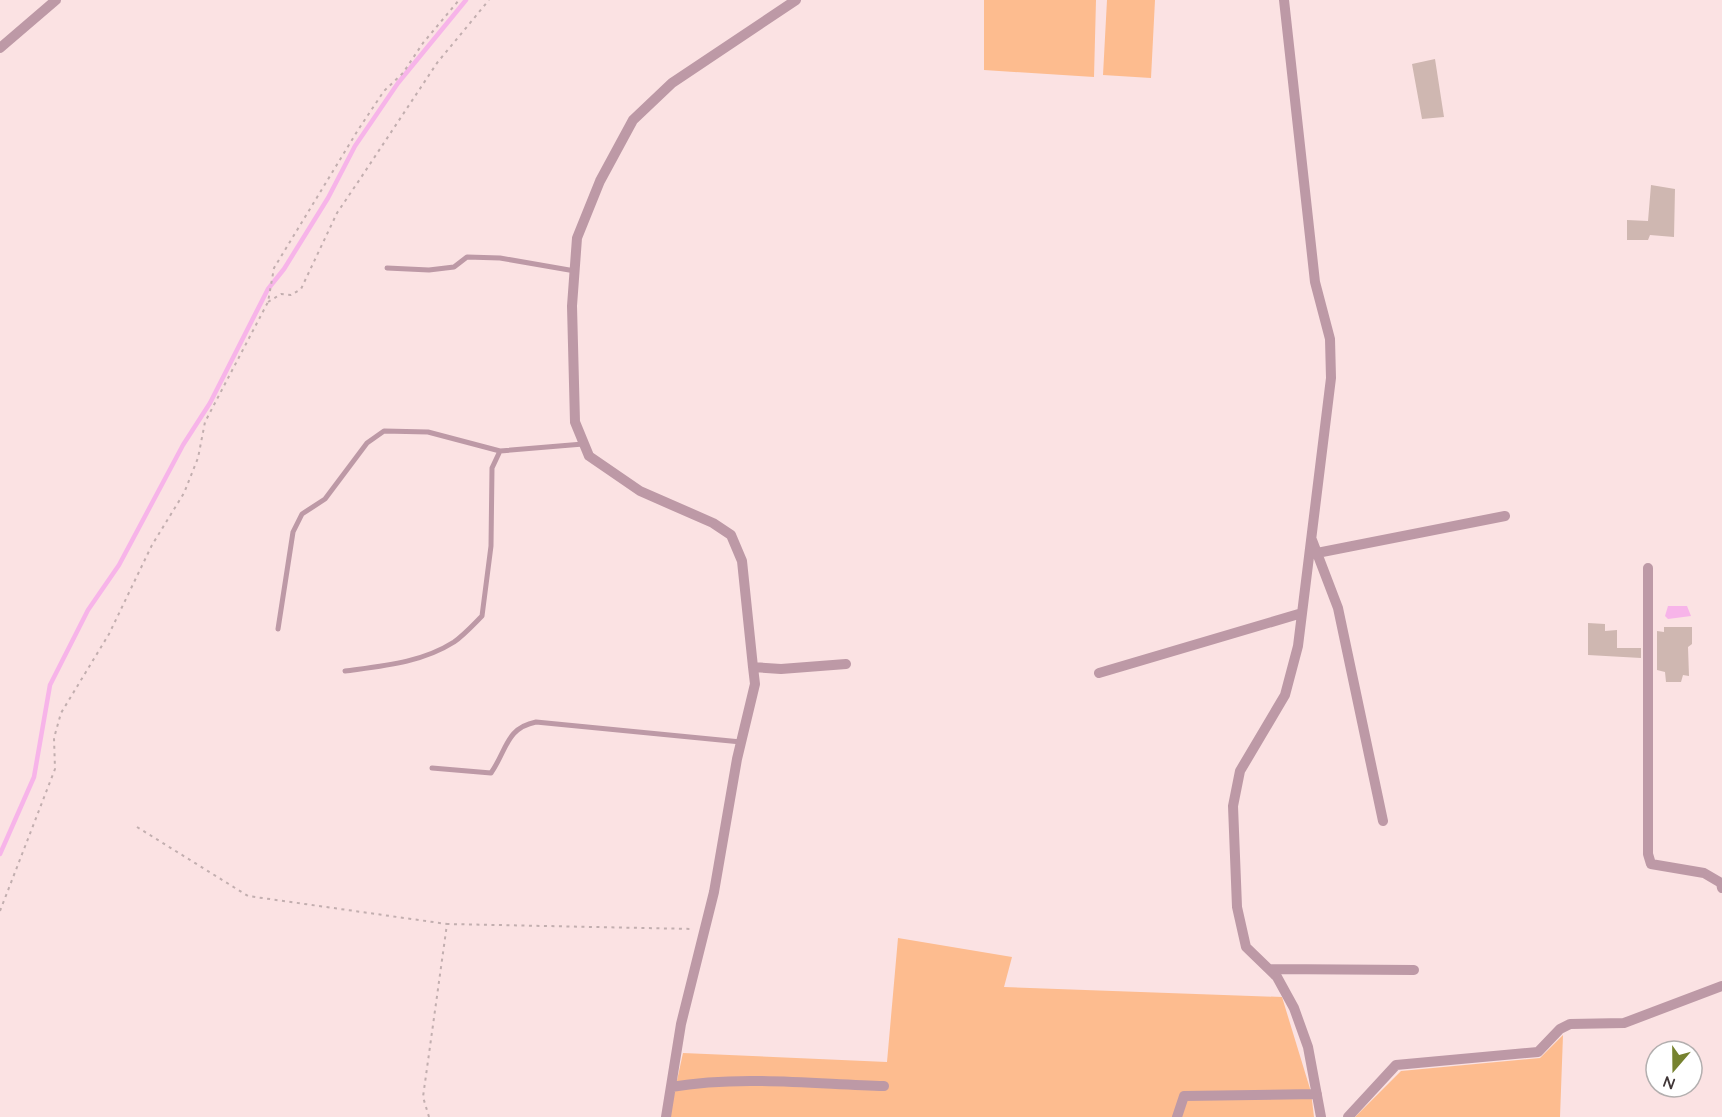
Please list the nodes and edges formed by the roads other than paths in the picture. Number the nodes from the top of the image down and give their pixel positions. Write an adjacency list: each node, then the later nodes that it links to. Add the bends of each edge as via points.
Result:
1 (56, 0): 4 (street)
2 (796, 0): 6 (street, via 672,83 633,120 600,181 577,238)
3 (1284, 0): 10 (street, via 1316,282 1330,339 1331,378)
4 (0, 48)
5 (387, 268): 6 (lane, via 454,267 468,257 500,258)
6 (575, 271): 7 (street, via 575,422)
7 (584, 444): 8 (lane); 16 (street, via 590,456 640,491 731,535 742,561)
8 (500, 451): 14 (lane, via 428,432 384,431 368,443 325,499 302,514 293,532); 17 (lane, via 492,468 491,546 482,616 454,642 424,656 397,665)
9 (1505, 516): 11 (street)
10 (1312, 538): 11 (street); 13 (street)
11 (1317, 553): 21 (street, via 1338,608)
12 (1648, 568): 22 (street, via 1648,854 1651,864 1704,873 1721,883)
13 (1302, 613): 18 (street); 23 (street, via 1285,694 1240,771 1233,806 1237,907 1246,947)
14 (278, 629)
15 (846, 664): 16 (street)
16 (753, 667): 19 (street, via 755,684)
17 (345, 671)
18 (1099, 673)
19 (741, 742): 20 (lane, via 536,722 520,725 512,733 492,773); 27 (street, via 714,892 681,1024)
20 (432, 768)
21 (1383, 821)
22 (1722, 888)
23 (1269, 969): 24 (street); 28 (street, via 1294,1008 1308,1047)
24 (1414, 970)
25 (1722, 986): 32 (street, via 1624,1023 1570,1024 1538,1052 1396,1065)
26 (884, 1086): 27 (street, via 756,1081)
27 (671, 1087): 29 (street)
28 (1317, 1094): 30 (street, via 1184,1096); 31 (street)
29 (666, 1117)
30 (1177, 1117)
31 (1321, 1117)
32 (1348, 1117)

